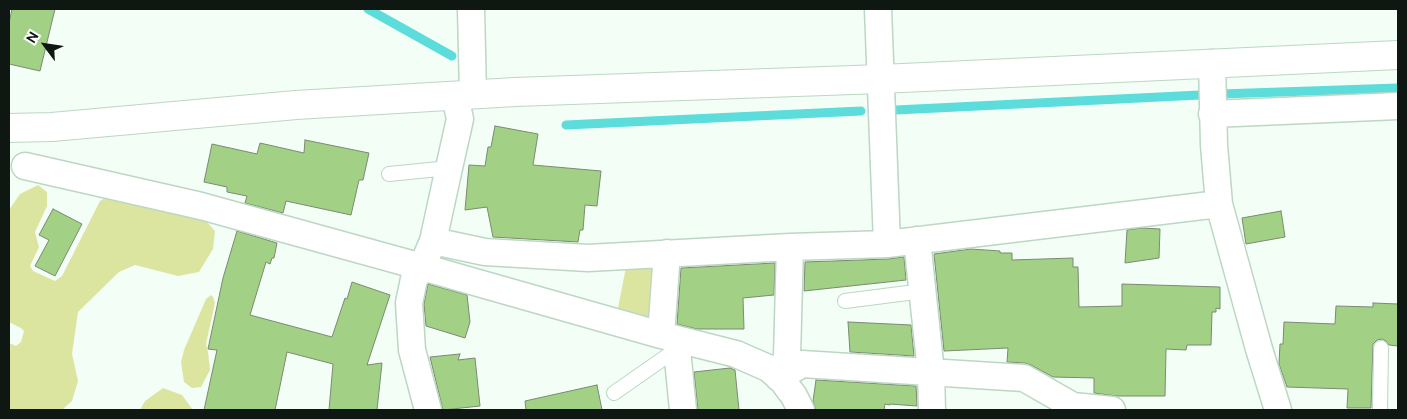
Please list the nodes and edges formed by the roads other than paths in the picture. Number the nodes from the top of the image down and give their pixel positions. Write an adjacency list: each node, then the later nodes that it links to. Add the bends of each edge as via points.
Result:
1 (471, 9): 6 (street)
2 (878, 9): 5 (street)
3 (1398, 55): 4 (street)
4 (1212, 63): 5 (street); 8 (street)
5 (881, 79): 6 (street); 16 (street)
6 (464, 95): 9 (street); 11 (street)
7 (1398, 106): 8 (street)
8 (1212, 114): 13 (street)
9 (9, 128)
10 (25, 166): 19 (street, via 201,206)
11 (449, 168): 12 (lane); 15 (street)
12 (389, 174)
13 (1219, 204): 14 (street); 33 (street)
14 (917, 240): 16 (street); 20 (street)
15 (433, 241): 18 (street, via 485,252 578,257); 19 (street)
16 (887, 244): 17 (street)
17 (790, 247): 18 (street); 25 (street, via 787,357)
18 (667, 254): 22 (street)
19 (422, 266): 22 (street); 28 (street, via 414,278 408,303 412,350)
20 (923, 291): 21 (lane); 24 (street)
21 (845, 301)
22 (671, 341): 25 (street, via 736,354 768,368); 26 (lane); 29 (street)
23 (1381, 348): 34 (lane)
24 (930, 372): 25 (street, via 802,364); 27 (street, via 1024,378); 31 (street)
25 (780, 378): 30 (street)
26 (614, 393)
27 (1070, 408): 32 (street)
28 (428, 410)
29 (684, 410)
30 (801, 410)
31 (932, 410)
32 (1112, 410)
33 (1278, 410)
34 (1380, 410)

